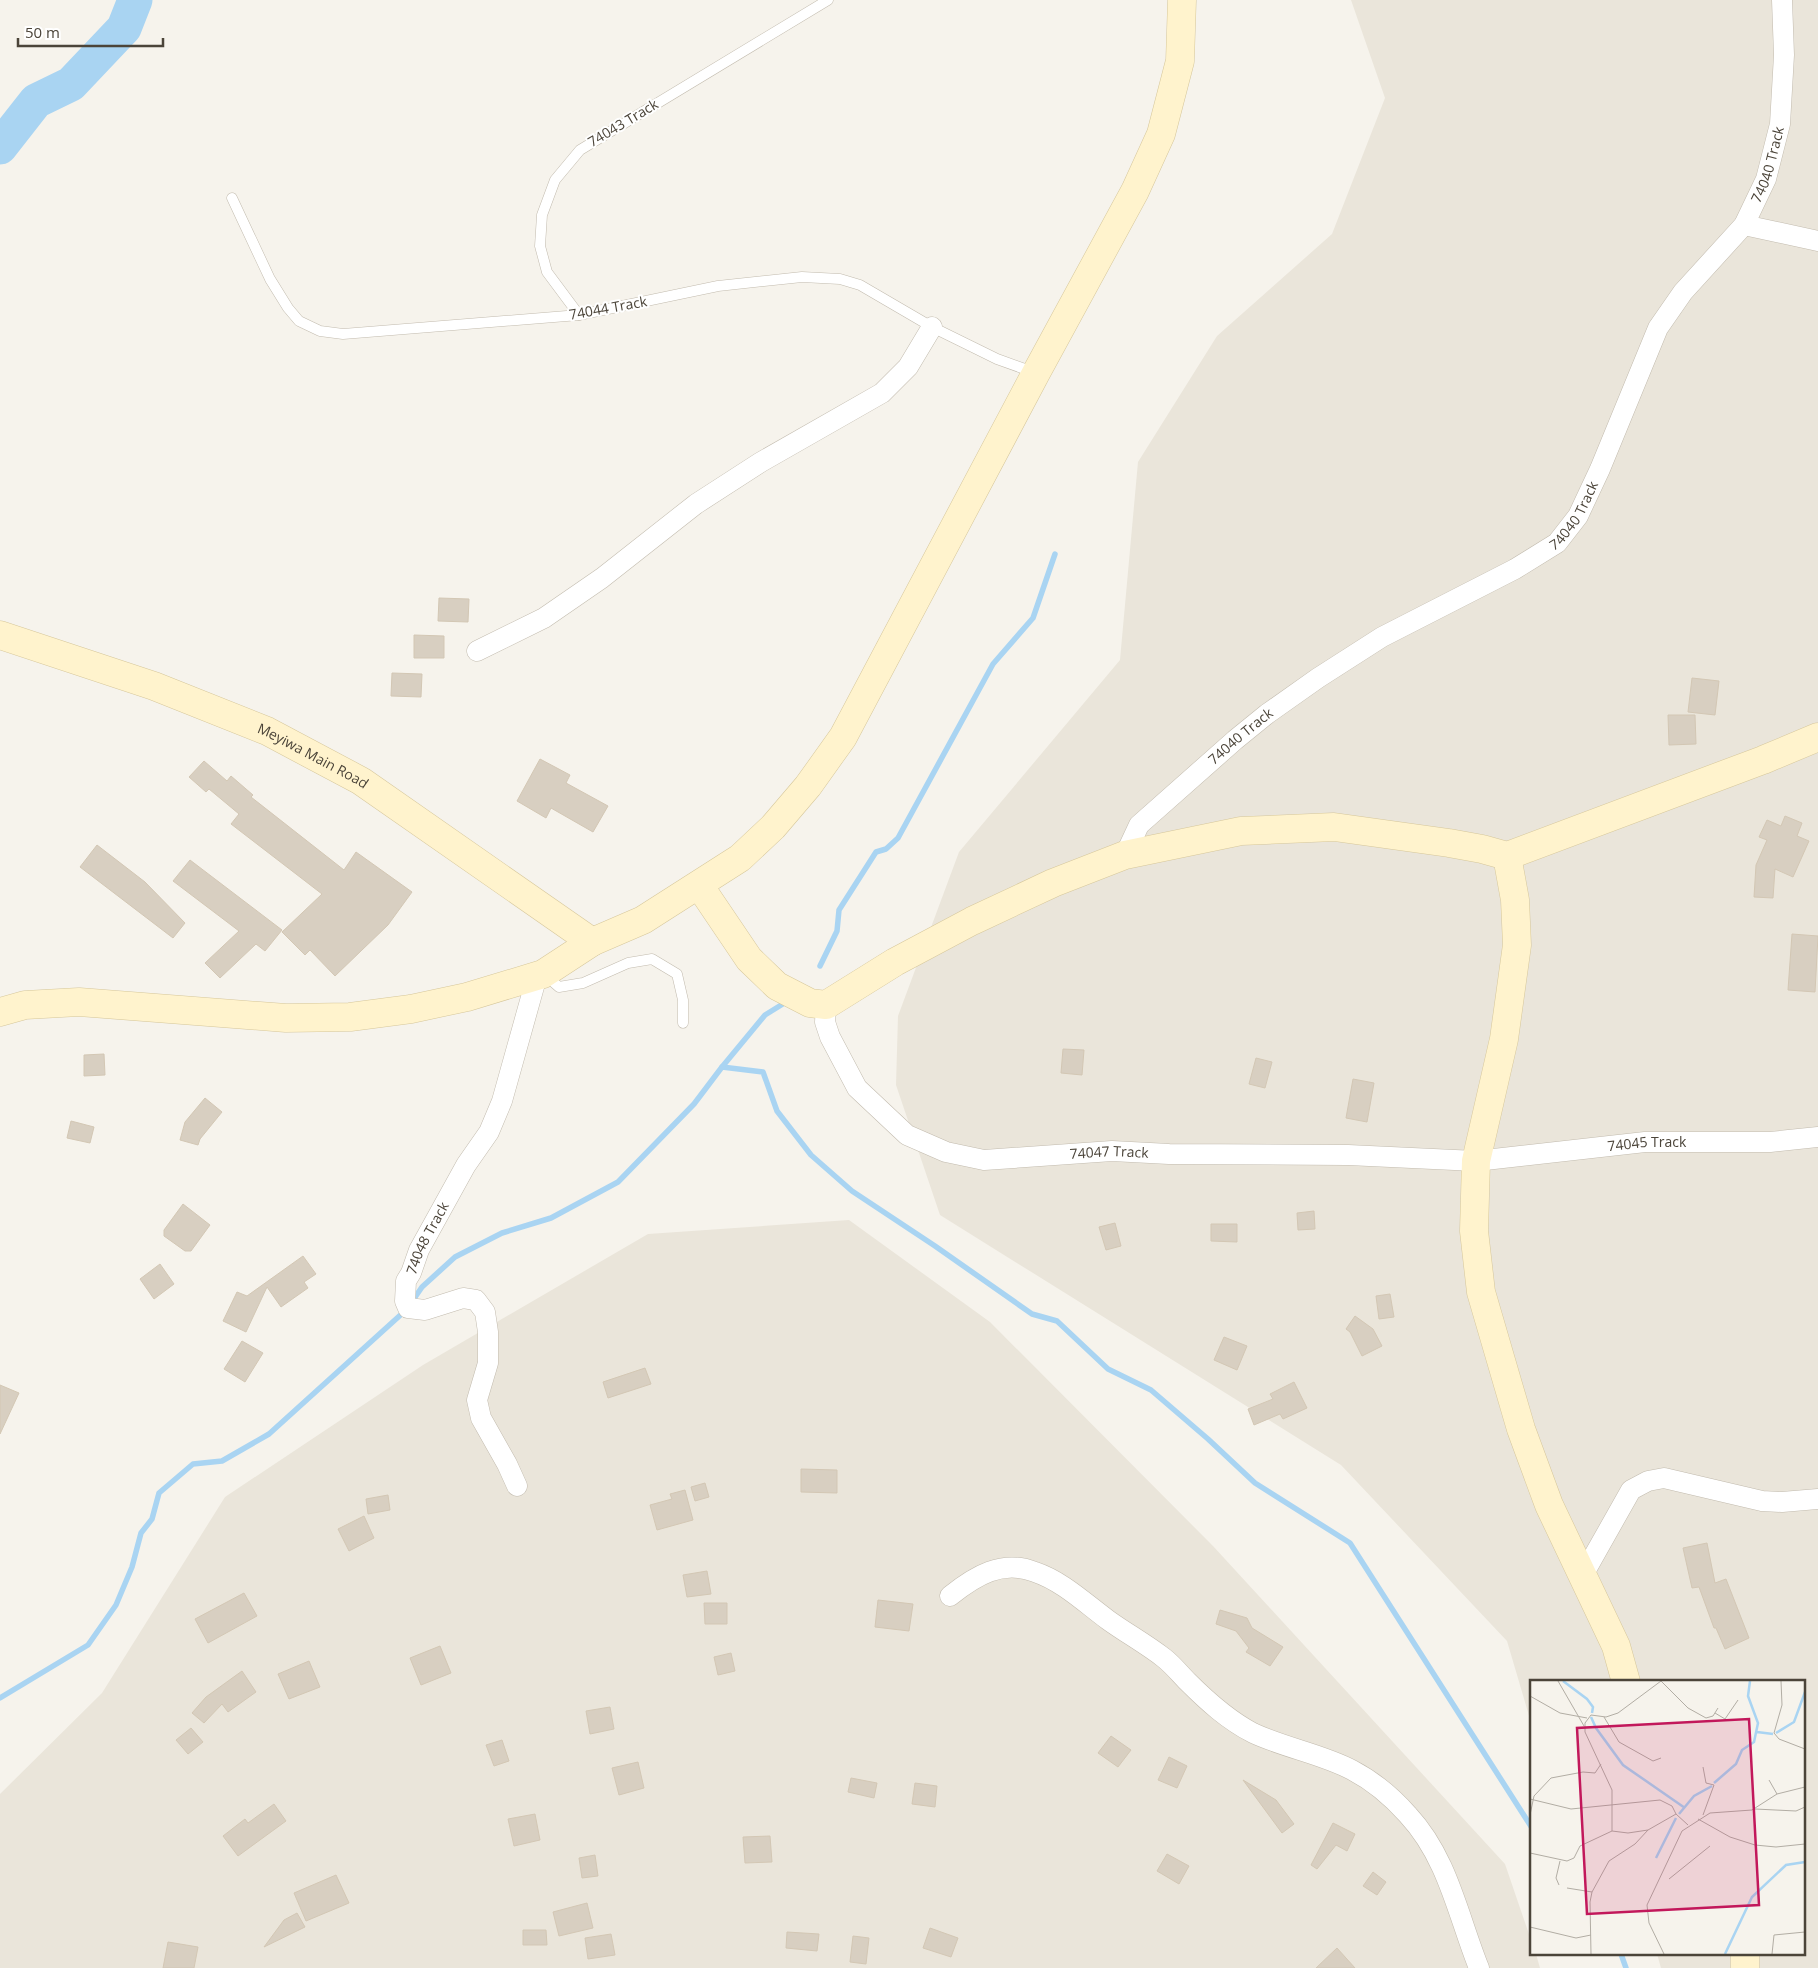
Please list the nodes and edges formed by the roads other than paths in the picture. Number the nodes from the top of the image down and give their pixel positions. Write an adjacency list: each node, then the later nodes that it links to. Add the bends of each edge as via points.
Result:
1 (828, 0): 7 (lane, 74043 Track, via 580,150 555,180 542,215 540,246 546,272)
2 (1182, 0): 9 (street, via 1180,61 1161,134 1135,191)
3 (1782, 0): 5 (street, 74040 Track, via 1784,55 1780,124 1766,179)
4 (232, 198): 7 (lane, 74044 Track, via 270,279 288,308 299,321 320,331 343,334)
5 (1744, 224): 6 (street); 13 (street, 74040 Track, via 1683,292 1658,328 1578,516 1557,543 1515,569 1382,637 1267,714 1139,825)
6 (1818, 241)
7 (579, 315): 8 (lane, 74044 Track, via 718,286 802,277 840,279 860,285)
8 (932, 327): 9 (lane, 74044 Track, via 997,359); 11 (street, via 908,367 882,393 761,462 696,504 602,578 544,618)
9 (1036, 373): 15 (street, via 843,737 773,827 740,858)
10 (0, 635): 16 (street, Meyiwa Main Road, via 154,686 267,731 361,781)
11 (477, 651)
12 (1818, 737): 14 (street)
13 (1125, 855): 14 (street, via 1242,831 1334,828 1449,842); 18 (street, via 1053,882 972,921)
14 (1507, 856): 22 (street, via 1515,900 1517,945 1504,1039)
15 (699, 885): 16 (street, via 643,920); 18 (street, via 749,959 777,986)
16 (592, 942): 17 (street)
17 (540, 975): 19 (street, via 411,1010 350,1017 286,1018 79,1002 25,1005); 20 (lane, via 559,987 583,983 628,963 652,959 677,974 683,1000); 23 (street, 74048 Track, via 502,1101 489,1132 466,1165 419,1250 404,1292 408,1308 425,1310 463,1298 476,1300 485,1312 488,1363 477,1400 482,1418)
18 (818, 1004): 22 (street, 74047 Track, via 830,1038 857,1088 907,1135 946,1152 984,1160 1112,1151)
19 (0, 1012)
20 (683, 1023)
21 (1818, 1137): 22 (street, 74045 Track, via 1770,1142 1645,1142)
22 (1476, 1161): 25 (street, via 1474,1231 1481,1292 1521,1428 1549,1505)
23 (517, 1486)
24 (1818, 1499): 25 (street, via 1762,1501 1664,1478 1648,1480 1631,1490)
25 (1583, 1575): 27 (street, via 1616,1646)
26 (950, 1596): 28 (street, via 969,1581 993,1569 1012,1567 1035,1571 1059,1584 1164,1658 1230,1719 1254,1733 1352,1770 1385,1793 1408,1815 1439,1858)
27 (1625, 1680)
28 (1479, 1968)

